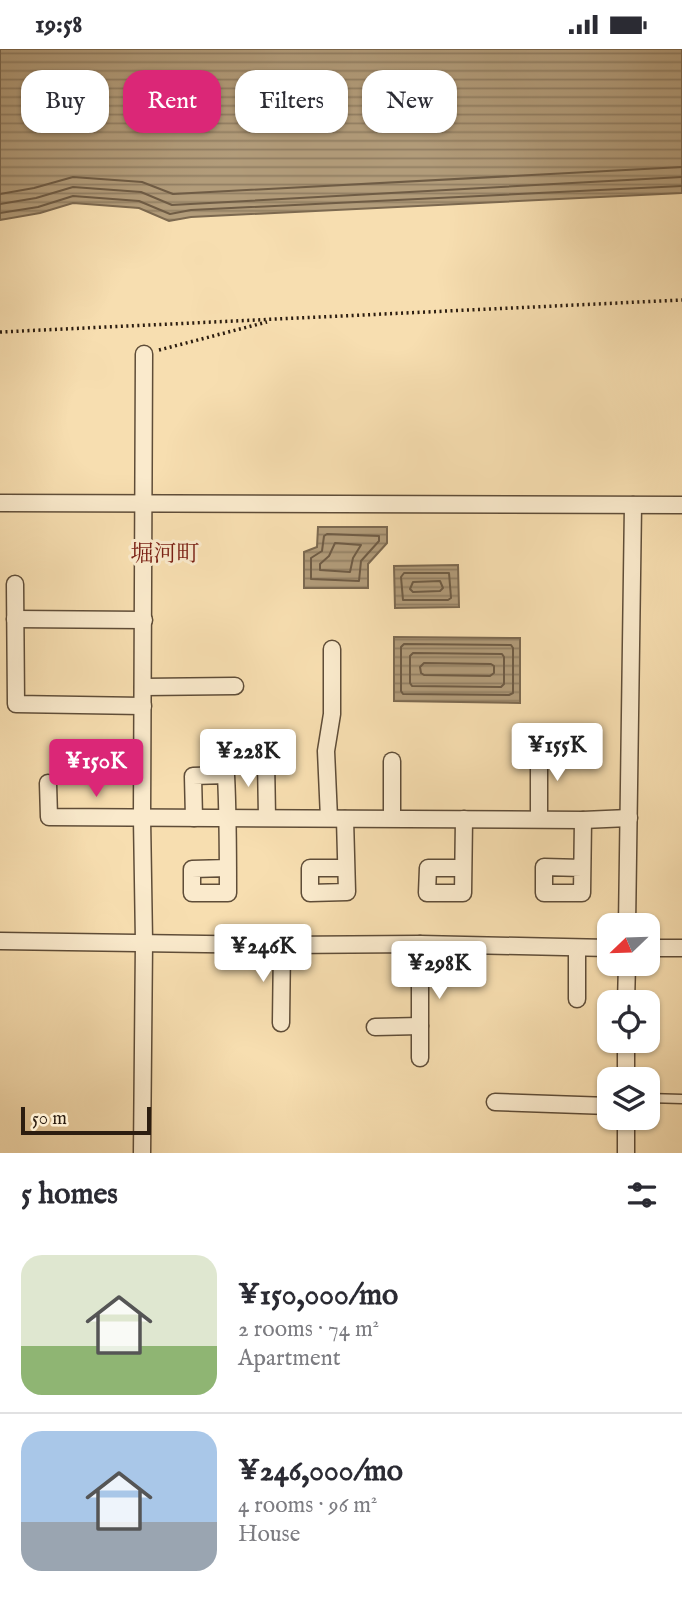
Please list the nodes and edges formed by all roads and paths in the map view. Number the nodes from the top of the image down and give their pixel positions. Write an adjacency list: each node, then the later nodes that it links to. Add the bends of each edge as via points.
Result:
1 (682, 300): 2 (path)
2 (277, 319): 3 (path); 4 (path)
3 (0, 332)
4 (144, 354): 6 (street)
5 (0, 503): 6 (street)
6 (145, 503): 7 (street); 11 (street)
7 (633, 505): 8 (street); 27 (street)
8 (682, 505)
9 (15, 584): 10 (street)
10 (15, 619): 11 (street); 15 (street, via 16,704)
11 (144, 620): 14 (street)
12 (332, 649): 24 (street, via 332,714 326,751)
13 (235, 686): 14 (street)
14 (143, 687): 15 (street)
15 (143, 705): 21 (street)
16 (539, 749): 26 (street)
17 (266, 760): 20 (street)
18 (392, 761): 25 (street)
19 (48, 783): 21 (street, via 48,817)
20 (267, 817): 23 (street); 24 (street)
21 (142, 818): 22 (street); 36 (street)
22 (194, 818): 23 (street); 23 (street, via 193,776 226,775)
23 (228, 818): 30 (street)
24 (337, 818): 25 (street); 31 (street)
25 (392, 818): 28 (street)
26 (539, 818): 28 (street); 29 (street)
27 (629, 818): 29 (street); 34 (street)
28 (464, 819): 32 (street)
29 (583, 820): 33 (street)
30 (228, 868)
31 (346, 868)
32 (463, 868)
33 (582, 868)
34 (627, 913)
35 (0, 941): 36 (street)
36 (144, 942): 38 (street); 53 (street)
37 (420, 944): 38 (street); 39 (street); 45 (street)
38 (282, 945): 44 (street)
39 (577, 948): 40 (street); 43 (street)
40 (597, 948)
41 (660, 948): 42 (street)
42 (682, 949)
43 (577, 999)
44 (281, 1023)
45 (420, 1026): 46 (street); 47 (street)
46 (374, 1027)
47 (420, 1058)
48 (660, 1098): 49 (lane)
49 (682, 1099)
50 (495, 1102): 51 (street)
51 (597, 1106)
52 (626, 1130): 54 (street)
53 (142, 1153)
54 (625, 1153)

